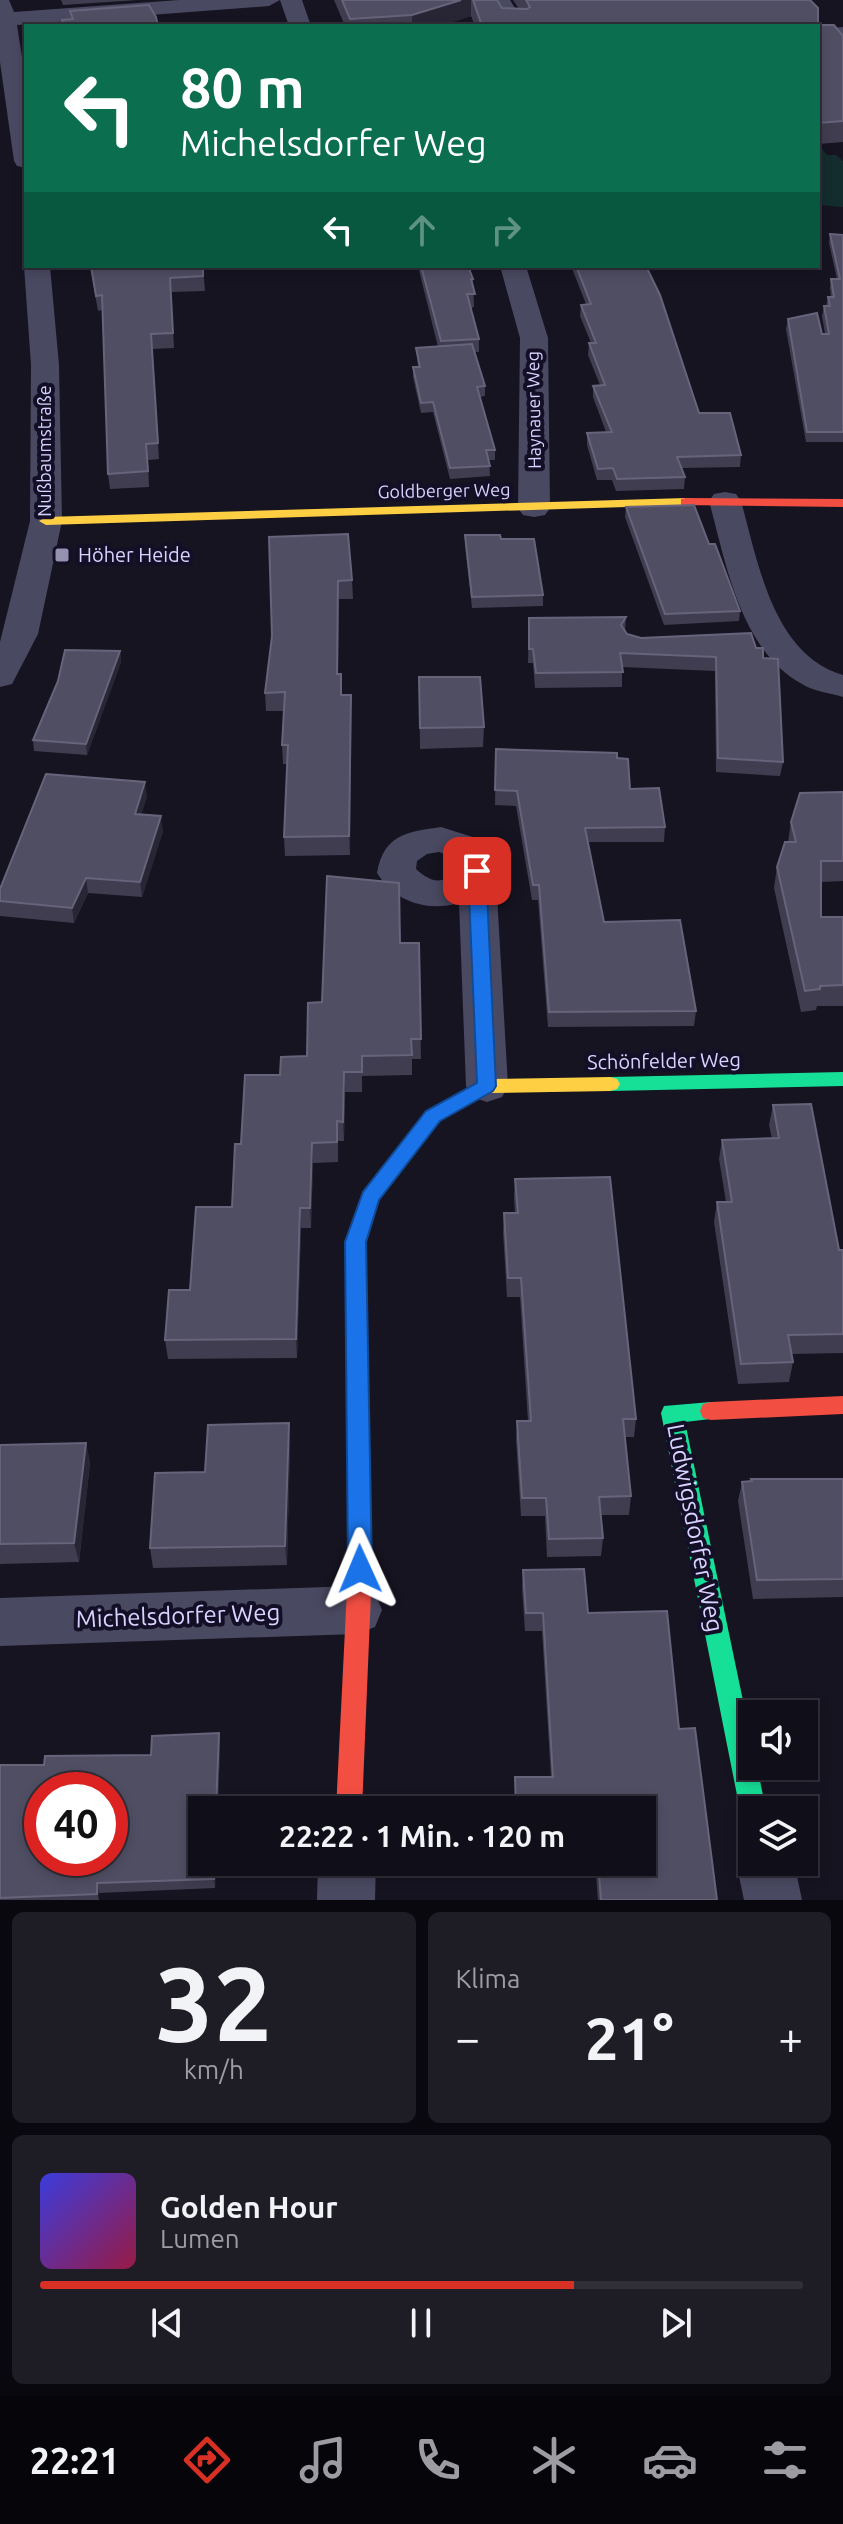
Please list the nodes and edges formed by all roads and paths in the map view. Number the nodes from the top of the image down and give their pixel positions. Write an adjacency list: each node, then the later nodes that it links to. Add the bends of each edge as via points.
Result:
1 (269, 0): 4 (street)
2 (291, 0): 5 (street)
3 (499, 0): 6 (street)
4 (3, 11): 9 (street)
5 (299, 24)
6 (514, 24)
7 (843, 34): 8 (street)
8 (820, 36)
9 (24, 148)
10 (37, 268): 15 (street, Nußbaumstraße, via 45,365)
11 (514, 268): 14 (street, Haynauer Weg, via 534,338)
12 (725, 501): 13 (street, Goldberger Weg); 14 (street, Goldberger Weg); 17 (street, via 752,634 804,670)
13 (843, 503)
14 (534, 508): 15 (street, Goldberger Weg)
15 (46, 521): 16 (street, Nußbaumstraße, via 21,634)
16 (0, 677)
17 (843, 686)
18 (477, 871): 20 (street)
19 (843, 1079): 20 (street, Schönfelder Weg)
20 (487, 1086): 22 (street, via 433,1116 370,1197 355,1242 360,1569)
21 (843, 1405): 25 (street, Ludwigsdorfer Weg, via 672,1413)
22 (356, 1610): 23 (street, Michelsdorfer Weg); 24 (street)
23 (0, 1622)
24 (349, 1796)
25 (750, 1796)
26 (347, 1876): 28 (street)
27 (768, 1876): 29 (street)
28 (346, 1900)
29 (773, 1900)

